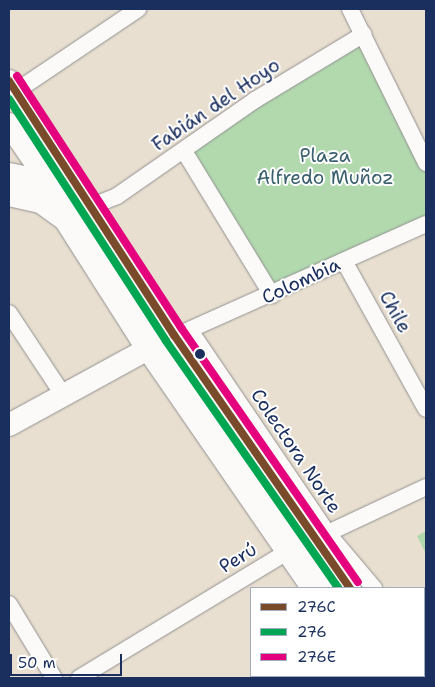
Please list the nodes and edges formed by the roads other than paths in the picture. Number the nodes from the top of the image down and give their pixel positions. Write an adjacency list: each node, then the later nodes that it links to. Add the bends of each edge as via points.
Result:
1 (138, 9): 4 (street)
2 (350, 9): 3 (street)
3 (364, 34): 6 (street, Fabián del Hoyo, via 255,100); 7 (street)
4 (11, 90): 10 (street)
5 (9, 124): 9 (street)
6 (184, 151): 12 (street, Fabián del Hoyo, via 117,196); 16 (street)
7 (426, 163)
8 (9, 174): 9 (street)
9 (48, 183): 10 (street); 13 (street)
10 (73, 183): 12 (street)
11 (18, 197): 13 (street); 18 (street, Colectora Norte, via 54,212)
12 (90, 207): 13 (street); 18 (street)
13 (66, 209): 18 (street)
14 (426, 224): 15 (street, Colombia)
15 (344, 260): 16 (street, Colombia); 20 (street, Chile)
16 (272, 295): 18 (street, Colombia)
17 (9, 313): 19 (street)
18 (166, 340): 19 (street, Colombia); 23 (street); 23 (street, Colectora Norte)
19 (62, 393): 21 (street, Colombia)
20 (426, 409)
21 (9, 425)
22 (426, 487): 23 (street, Perú)
23 (306, 544): 24 (street); 25 (street); 26 (street); 27 (street, Colectora Norte); 30 (street, Perú)
24 (309, 587)
25 (325, 587)
26 (349, 587)
27 (372, 587)
28 (9, 604): 29 (street)
29 (54, 678)
30 (79, 678)

